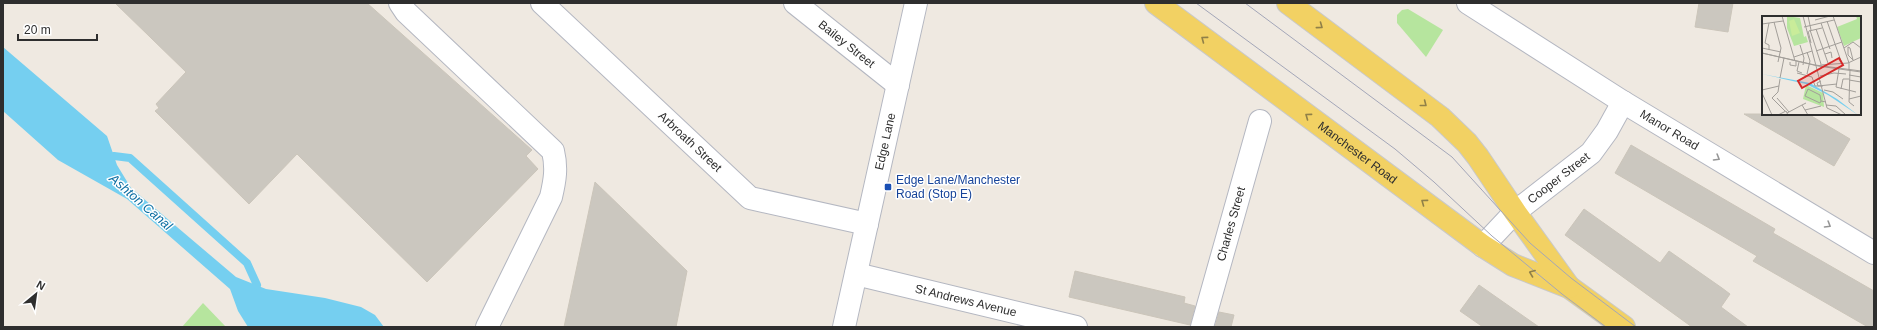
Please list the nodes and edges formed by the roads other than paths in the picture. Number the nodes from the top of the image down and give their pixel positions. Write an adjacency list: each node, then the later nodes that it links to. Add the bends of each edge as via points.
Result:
1 (400, 3): 17 (street, via 406,12 553,152 556,165 551,197)
2 (542, 3): 12 (street, Arbroath Street, via 750,198)
3 (795, 3): 8 (street, Bailey Street)
4 (916, 3): 8 (street, Edge Lane)
5 (1156, 3): 13 (main road, Manchester Road, one-way to 5)
6 (1288, 3): 11 (main road, Manchester Road, one-way to 11, via 1440,116 1478,156)
7 (1468, 3): 9 (street, Manor Road)
8 (898, 85): 12 (street, Edge Lane)
9 (1623, 102): 11 (street, Cooper Street, via 1608,131 1591,153); 14 (street, Manor Road, one-way to 14)
10 (1260, 121): 20 (street, Charles Street)
11 (1515, 212): 13 (street, Cooper Street); 16 (main road, Manchester Road)
12 (867, 224): 15 (street, Edge Lane)
13 (1483, 246): 16 (main road, Manchester Road, one-way to 13, via 1513,265)
14 (1874, 253)
15 (856, 274): 18 (street, Edge Lane); 19 (street, St Andrews Avenue)
16 (1569, 287): 21 (main road, Manchester Road)
17 (487, 327)
18 (844, 327)
19 (1076, 327)
20 (1202, 327)
21 (1624, 327)

